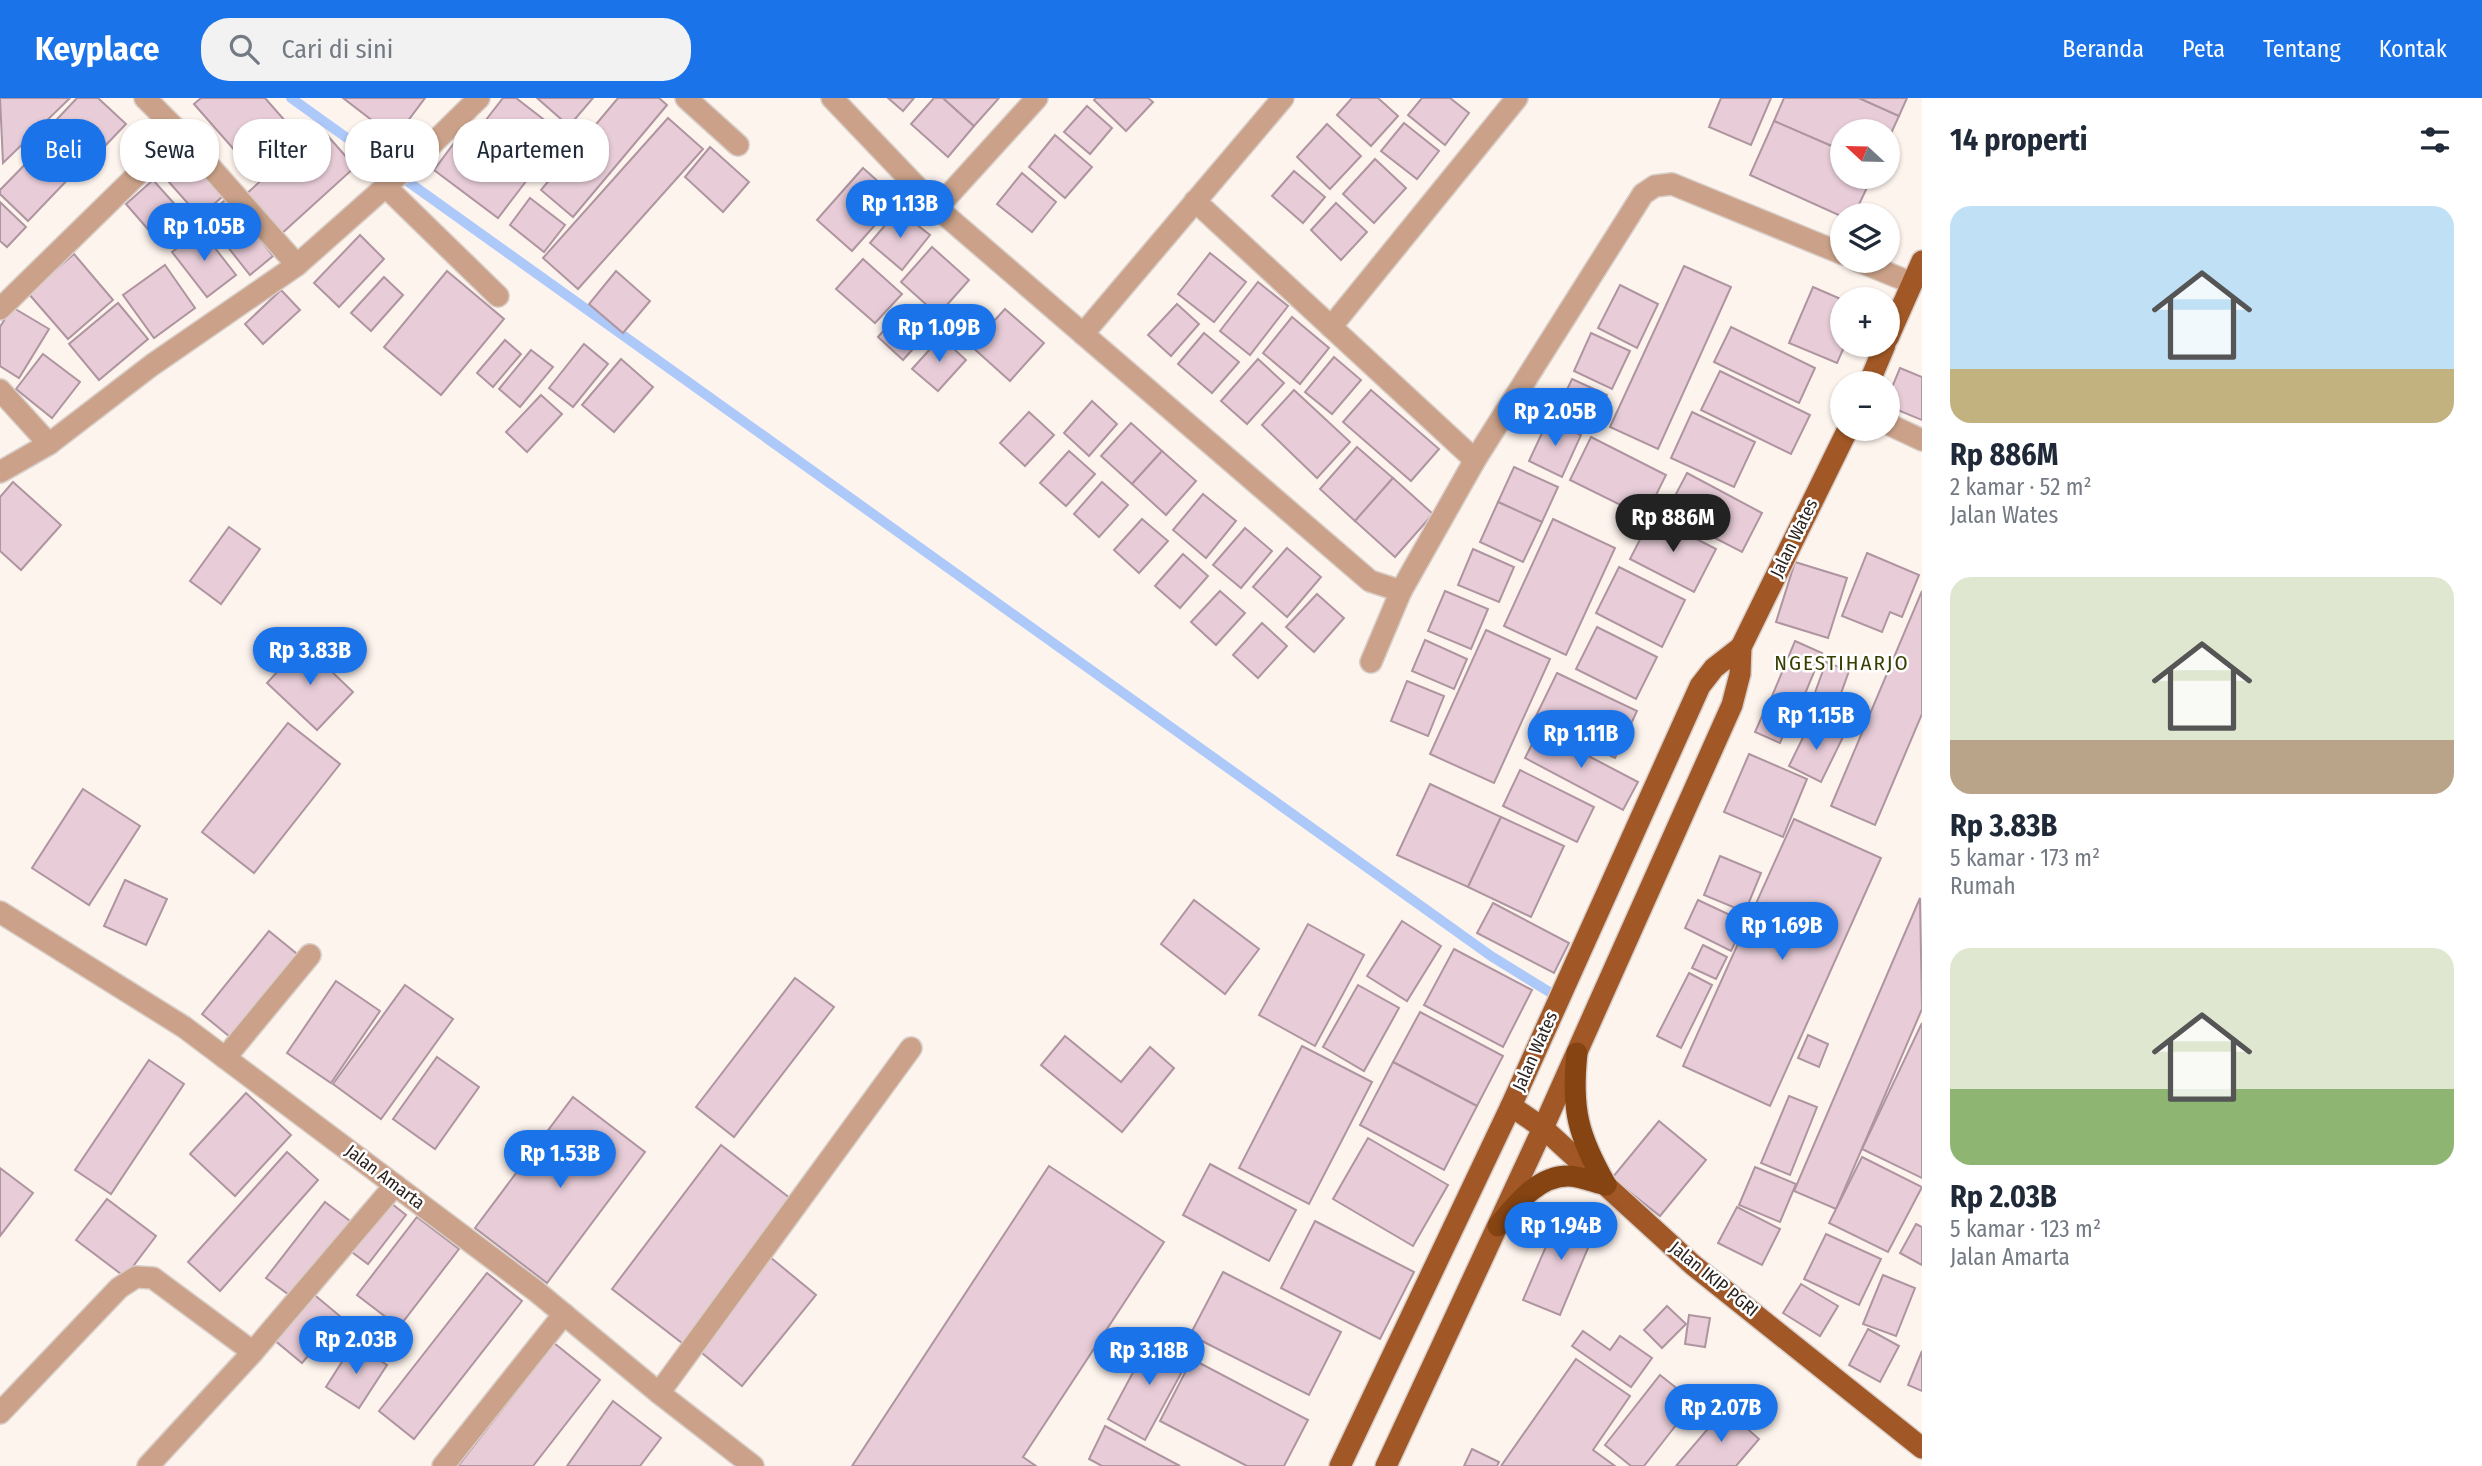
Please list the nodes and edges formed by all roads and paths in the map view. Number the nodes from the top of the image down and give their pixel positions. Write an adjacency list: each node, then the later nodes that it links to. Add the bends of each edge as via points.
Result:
1 (145, 98): 8 (street)
2 (479, 98): 12 (street)
3 (686, 98): 9 (street)
4 (832, 98): 14 (street)
5 (1037, 98): 14 (street)
6 (1283, 98): 13 (street)
7 (1517, 98): 23 (street)
8 (166, 119)
9 (738, 145)
10 (219, 177): 17 (street)
11 (130, 182): 21 (street)
12 (389, 184): 17 (street); 20 (street)
13 (1195, 201): 23 (street); 24 (street)
14 (937, 208): 24 (street)
15 (1830, 249): 30 (street, via 1672,184 1655,186 1643,194)
16 (1922, 261): 19 (main road)
17 (297, 265): 29 (street, via 152,365)
18 (1887, 273): 19 (street)
19 (1912, 283): 22 (main road)
20 (498, 296)
21 (0, 309)
22 (1900, 310)
23 (1331, 327): 30 (street)
24 (1083, 334): 32 (street, via 1370,581)
25 (0, 390): 29 (street)
26 (1900, 430): 27 (street)
27 (1922, 440)
28 (1842, 441): 33 (main road, Jalan Wates)
29 (49, 444): 31 (street)
30 (1475, 460): 32 (street)
31 (0, 472)
32 (1401, 591): 34 (street)
33 (1741, 647): 38 (main road, Jalan Wates, via 1732,705); 40 (main road, Jalan Wates, via 1700,686)
34 (1371, 662)
35 (0, 912): 39 (street, Jalan Amarta, via 184,1027)
36 (310, 955): 39 (street)
37 (911, 1048): 47 (street)
38 (1577, 1053): 41 (main road, Jalan Wates); 43 (highway, via 1573,1094 1579,1131)
39 (225, 1058): 42 (street, Jalan Amarta)
40 (1511, 1106): 41 (main road, Jalan IKIP PGRI); 53 (main road, Jalan Wates)
41 (1543, 1128): 43 (main road, Jalan IKIP PGRI); 44 (main road, Jalan Wates)
42 (395, 1185): 45 (street, Jalan Amarta); 46 (street)
43 (1605, 1185): 44 (highway, via 1568,1176 1546,1181 1529,1192); 49 (main road, Jalan IKIP PGRI, via 1693,1265)
44 (1498, 1226): 54 (main road, Jalan Wates)
45 (564, 1314): 47 (street, Jalan Amarta); 51 (street)
46 (253, 1352): 48 (street, via 153,1278 136,1277 119,1288); 50 (street)
47 (659, 1393): 52 (street, Jalan Amarta)
48 (0, 1413)
49 (1922, 1448)
50 (148, 1466)
51 (443, 1466)
52 (752, 1466)
53 (1340, 1466)
54 (1386, 1466)

